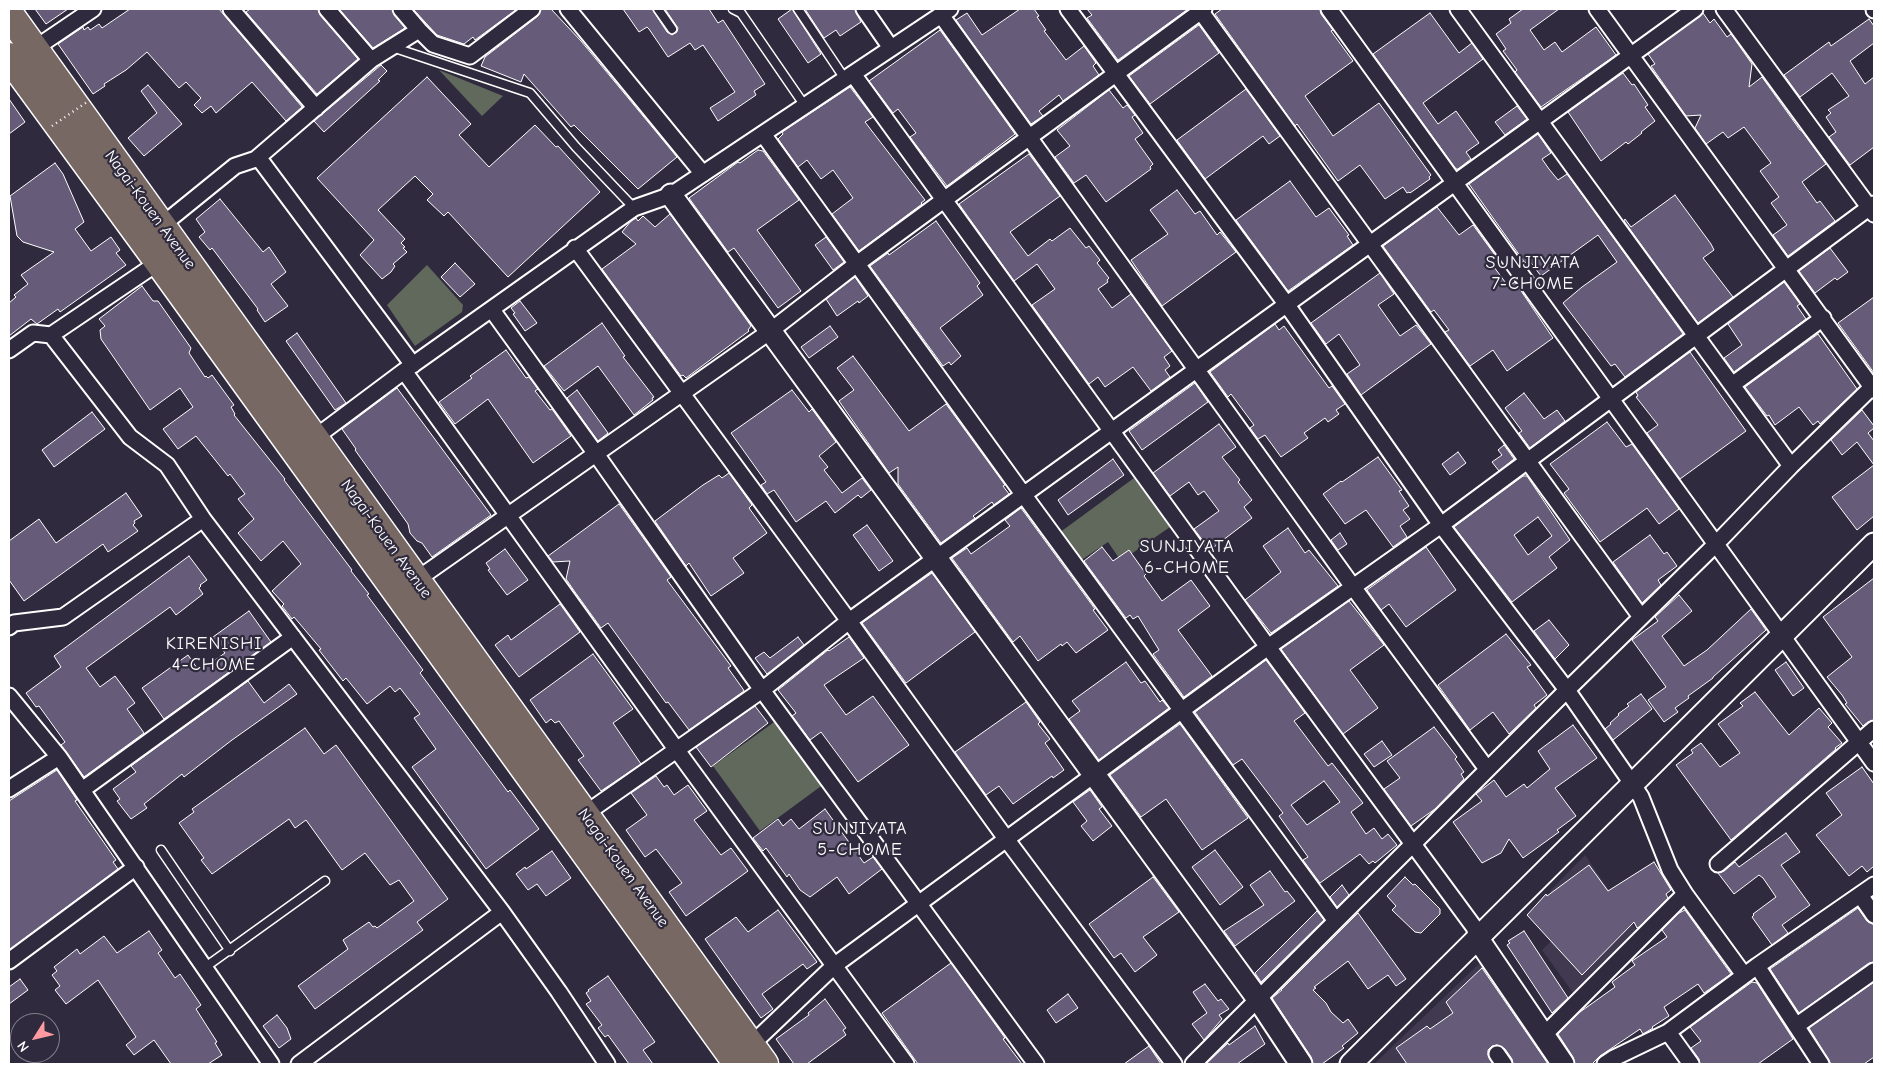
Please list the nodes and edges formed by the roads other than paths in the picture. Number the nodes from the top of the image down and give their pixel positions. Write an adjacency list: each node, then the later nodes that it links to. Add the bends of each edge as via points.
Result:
1 (93, 9): 26 (street)
2 (231, 9): 31 (street)
3 (327, 9): 27 (street)
4 (401, 9): 22 (street)
5 (532, 9): 22 (street, via 470,56 434,44)
6 (568, 9): 36 (street)
7 (658, 9): 21 (lane)
8 (732, 9): 18 (lane)
9 (798, 9): 29 (lane)
10 (864, 9): 24 (street)
11 (1068, 9): 28 (street)
12 (1329, 9): 37 (street)
13 (1458, 9): 32 (street)
14 (1597, 9): 25 (street)
15 (1695, 9): 25 (street)
16 (1724, 9): 41 (street)
17 (1201, 10): 28 (street); 43 (street)
18 (745, 11): 30 (lane)
19 (946, 12): 24 (street); 34 (street)
20 (9, 14): 26 (highway, Nagai-Kouen Avenue)
21 (672, 29)
22 (419, 30): 23 (street)
23 (391, 47): 27 (street); 40 (lane, via 530,94)
24 (891, 48): 29 (street)
25 (1631, 55): 32 (street); 47 (street)
26 (17, 60): 42 (highway, Nagai-Kouen Avenue); 45 (highway, Nagai-Kouen Avenue)
27 (371, 60): 31 (street)
28 (1116, 73): 34 (street); 48 (street)
29 (849, 76): 30 (street); 39 (street)
30 (805, 106): 33 (street)
31 (316, 108): 35 (street)
32 (1539, 121): 37 (street); 53 (street)
33 (763, 134): 36 (street); 46 (street)
34 (1029, 137): 39 (street); 56 (street)
35 (258, 157): 42 (street, via 235,166); 55 (street)
36 (703, 174): 38 (street)
37 (1456, 182): 43 (street); 60 (street)
38 (672, 195): 40 (street); 51 (street)
39 (944, 200): 46 (street); 61 (street)
40 (634, 208): 44 (street)
41 (1873, 209): 47 (street)
42 (161, 226): 62 (highway, Nagai-Kouen Avenue)
43 (1371, 243): 48 (street); 64 (street)
44 (575, 248): 49 (street); 59 (street)
45 (159, 262): 52 (street); 73 (highway, Nagai-Kouen Avenue)
46 (858, 263): 51 (street); 66 (street)
47 (1787, 268): 50 (street); 53 (street)
48 (1287, 305): 56 (street); 69 (street)
49 (492, 310): 55 (street); 63 (street)
50 (1823, 318): 57 (street); 58 (street)
51 (770, 330): 59 (street); 72 (street)
52 (51, 335): 54 (street, via 33,333); 68 (street, via 130,437 167,465)
53 (1695, 336): 57 (street); 60 (street)
54 (9, 350)
55 (409, 368): 62 (street); 67 (street)
56 (1197, 368): 61 (street); 74 (street)
57 (1732, 385): 65 (street)
58 (1874, 388): 65 (street)
59 (682, 393): 63 (street); 76 (street)
60 (1610, 398): 64 (street); 70 (street)
61 (1111, 432): 66 (street); 80 (street)
62 (313, 438): 73 (highway, Nagai-Kouen Avenue)
63 (596, 454): 67 (street); 81 (street)
64 (1527, 460): 69 (street); 75 (street)
65 (1791, 466): 70 (street)
66 (1023, 494): 72 (street); 84 (street)
67 (509, 516): 73 (street); 87 (street)
68 (203, 519): 77 (street, via 63,617 14,623); 79 (street)
69 (1441, 525): 74 (street); 82 (street)
70 (1716, 544): 75 (street); 78 (street)
71 (1874, 544): 78 (street)
72 (937, 558): 76 (street); 91 (street)
73 (407, 587): 95 (highway, Nagai-Kouen Avenue); 121 (highway, Nagai-Kouen Avenue)
74 (1353, 587): 80 (street); 90 (street)
75 (1642, 617): 82 (street)
76 (849, 621): 81 (street); 96 (street)
77 (9, 627)
78 (1781, 635): 86 (street); 92 (street)
79 (293, 637): 94 (street); 106 (street)
80 (1268, 647): 84 (street); 97 (street)
81 (762, 690): 87 (street); 105 (street)
82 (1567, 690): 90 (street); 92 (street)
83 (9, 696): 88 (street)
84 (1183, 710): 91 (street); 108 (street)
85 (1874, 729): 86 (street)
86 (1859, 742): 89 (street); 99 (street)
87 (676, 749): 95 (street); 112 (street)
88 (59, 757): 93 (street); 94 (street)
89 (1874, 762)
90 (1487, 769): 97 (street)
91 (1095, 775): 96 (street); 117 (street)
92 (1633, 785): 103 (street, via 1670,870); 109 (street)
93 (9, 789)
94 (82, 790): 100 (street)
95 (585, 814): 121 (highway, Nagai-Kouen Avenue)
96 (1007, 840): 105 (street); 127 (street)
97 (1413, 844): 108 (street); 109 (street, via 1474,927)
98 (161, 850): 110 (lane)
99 (1718, 864)
100 (136, 867): 111 (street); 114 (street)
101 (326, 881): 110 (lane)
102 (1874, 885): 104 (street)
103 (1684, 894): 116 (street); 120 (street)
104 (1860, 895): 107 (street); 113 (street)
105 (919, 905): 112 (street); 126 (street)
106 (502, 912): 123 (street); 124 (street)
107 (1874, 915)
108 (1336, 921): 117 (street)
109 (1478, 939): 120 (street); 130 (street)
110 (230, 951): 114 (lane)
111 (9, 961)
112 (835, 965): 121 (street); 125 (street)
113 (1757, 966): 116 (street); 118 (street)
114 (204, 968): 122 (street)
115 (1874, 972): 118 (street)
116 (1744, 975): 119 (street)
117 (1258, 999): 128 (street); 129 (street)
118 (1796, 1026): 134 (street)
119 (1668, 1032): 132 (street); 133 (street)
120 (1544, 1035): 131 (street)
121 (742, 1059)
122 (270, 1064)
123 (299, 1064)
124 (607, 1064)
125 (906, 1064)
126 (1036, 1064)
127 (1174, 1064)
128 (1193, 1064)
129 (1301, 1064)
130 (1351, 1064)
131 (1563, 1064)
132 (1605, 1064)
133 (1691, 1064)
134 (1821, 1064)

